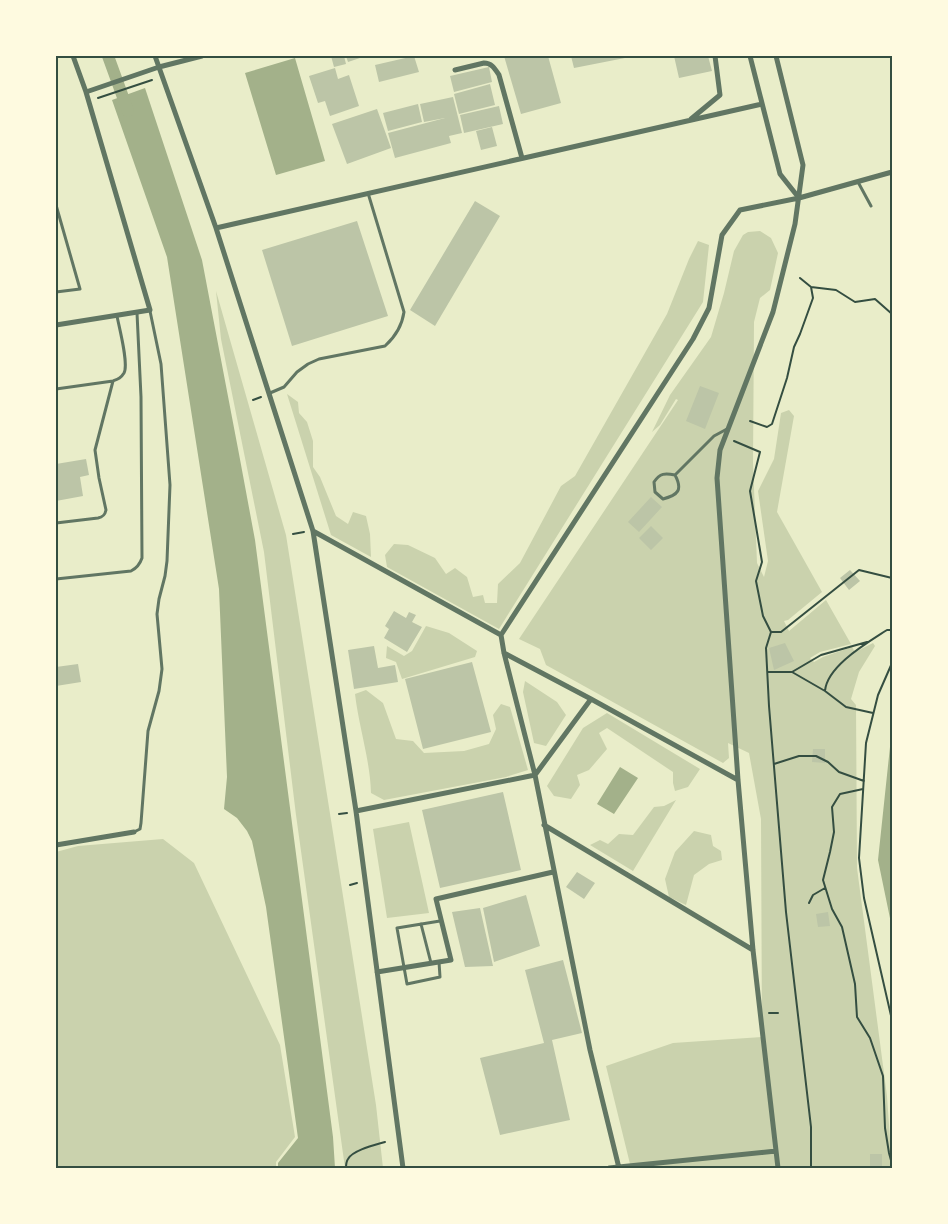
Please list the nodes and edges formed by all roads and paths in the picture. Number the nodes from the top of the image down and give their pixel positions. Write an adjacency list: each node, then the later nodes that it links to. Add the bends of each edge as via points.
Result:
1 (73, 56): 10 (street)
2 (155, 56): 7 (street)
3 (202, 56): 7 (street)
4 (715, 56): 13 (street, via 720,95)
5 (750, 56): 12 (street)
6 (776, 56): 18 (street, via 803,165)
7 (159, 67): 10 (street); 21 (street)
8 (455, 70): 14 (street, via 484,63 494,67)
9 (152, 80): 11 (path)
10 (86, 92): 25 (street)
11 (95, 99)
12 (762, 104): 13 (street); 18 (street, via 780,174)
13 (690, 120): 14 (street)
14 (522, 158): 17 (street)
15 (892, 172): 16 (street)
16 (858, 182): 18 (street); 20 (lane)
17 (368, 193): 21 (street); 32 (lane, via 404,312 403,322 385,346 319,359 297,372 285,387)
18 (798, 198): 34 (street, via 773,312); 45 (street, via 740,210 722,235 709,308 693,339)
19 (56, 205): 24 (lane, via 80,289)
20 (871, 206)
21 (216, 228): 32 (street)
22 (800, 278): 23 (path)
23 (812, 287): 27 (path, via 836,290 855,302 875,299); 33 (path, via 813,298 772,424 767,427)
24 (56, 292)
25 (150, 310): 26 (street); 62 (lane, via 161,364 170,485 167,561 157,614 162,669 148,731 141,823)
26 (137, 313): 28 (street); 40 (lane, via 142,558 131,571)
27 (892, 314)
28 (117, 315): 29 (street); 30 (lane, via 125,369 122,376)
29 (56, 325)
30 (112, 381): 31 (lane); 37 (lane, via 95,450 105,513 98,518)
31 (56, 389)
32 (269, 394): 38 (street)
33 (750, 421)
34 (728, 428): 36 (lane, via 714,436); 57 (street, via 720,450 717,478)
35 (742, 444): 44 (path, via 760,452 750,491 762,562 756,581 763,616)
36 (675, 476): 36 (lane, via 665,473 654,482 655,492 663,499 674,496 678,490 680,483)
37 (56, 523)
38 (313, 531): 39 (path); 45 (street); 60 (street)
39 (293, 534)
40 (56, 579)
41 (892, 579): 44 (path, via 859,570 781,632)
42 (892, 630): 46 (path)
43 (56, 631): 47 (lane)
44 (771, 632): 50 (path, via 766,648)
45 (501, 635): 48 (street)
46 (870, 641): 51 (path, via 821,655); 52 (path, via 850,654 826,683)
47 (56, 645)
48 (504, 653): 53 (street); 56 (street)
49 (892, 663): 54 (path)
50 (768, 672): 51 (path); 55 (path)
51 (792, 672): 52 (path)
52 (825, 692): 54 (path, via 846,707)
53 (591, 699): 56 (street); 57 (street)
54 (873, 713): 58 (path, via 866,743)
55 (774, 764): 58 (path, via 799,756 816,756 839,772); 83 (path)
56 (535, 775): 60 (street); 61 (street)
57 (738, 780): 69 (street)
58 (864, 782): 59 (path)
59 (863, 789): 65 (path, via 840,794 832,807 834,832 823,880); 74 (path, via 859,858)
60 (356, 811): 73 (street)
61 (544, 825): 64 (street); 69 (street)
62 (134, 832): 63 (street)
63 (56, 845)
64 (553, 872): 67 (street, via 436,899); 81 (street)
65 (825, 888): 66 (path, via 813,895); 77 (path, via 843,927 855,984 857,1017 870,1038 883,1076 885,1128)
66 (809, 903)
67 (442, 921): 68 (lane); 70 (street, via 451,960)
68 (421, 924): 71 (lane); 72 (lane, via 397,928)
69 (753, 950): 76 (street)
70 (439, 962): 71 (street); 72 (lane, via 440,977 407,984)
71 (430, 963): 72 (street)
72 (403, 968): 73 (street)
73 (377, 972): 79 (street)
74 (892, 1020)
75 (385, 1142): 78 (path, via 349,1156)
76 (776, 1151): 81 (street); 82 (street)
77 (892, 1164)
78 (346, 1168)
79 (403, 1168)
80 (609, 1168): 81 (street)
81 (619, 1168)
82 (778, 1168)
83 (812, 1168)
84 (839, 1168): 85 (path)
85 (853, 1168)

